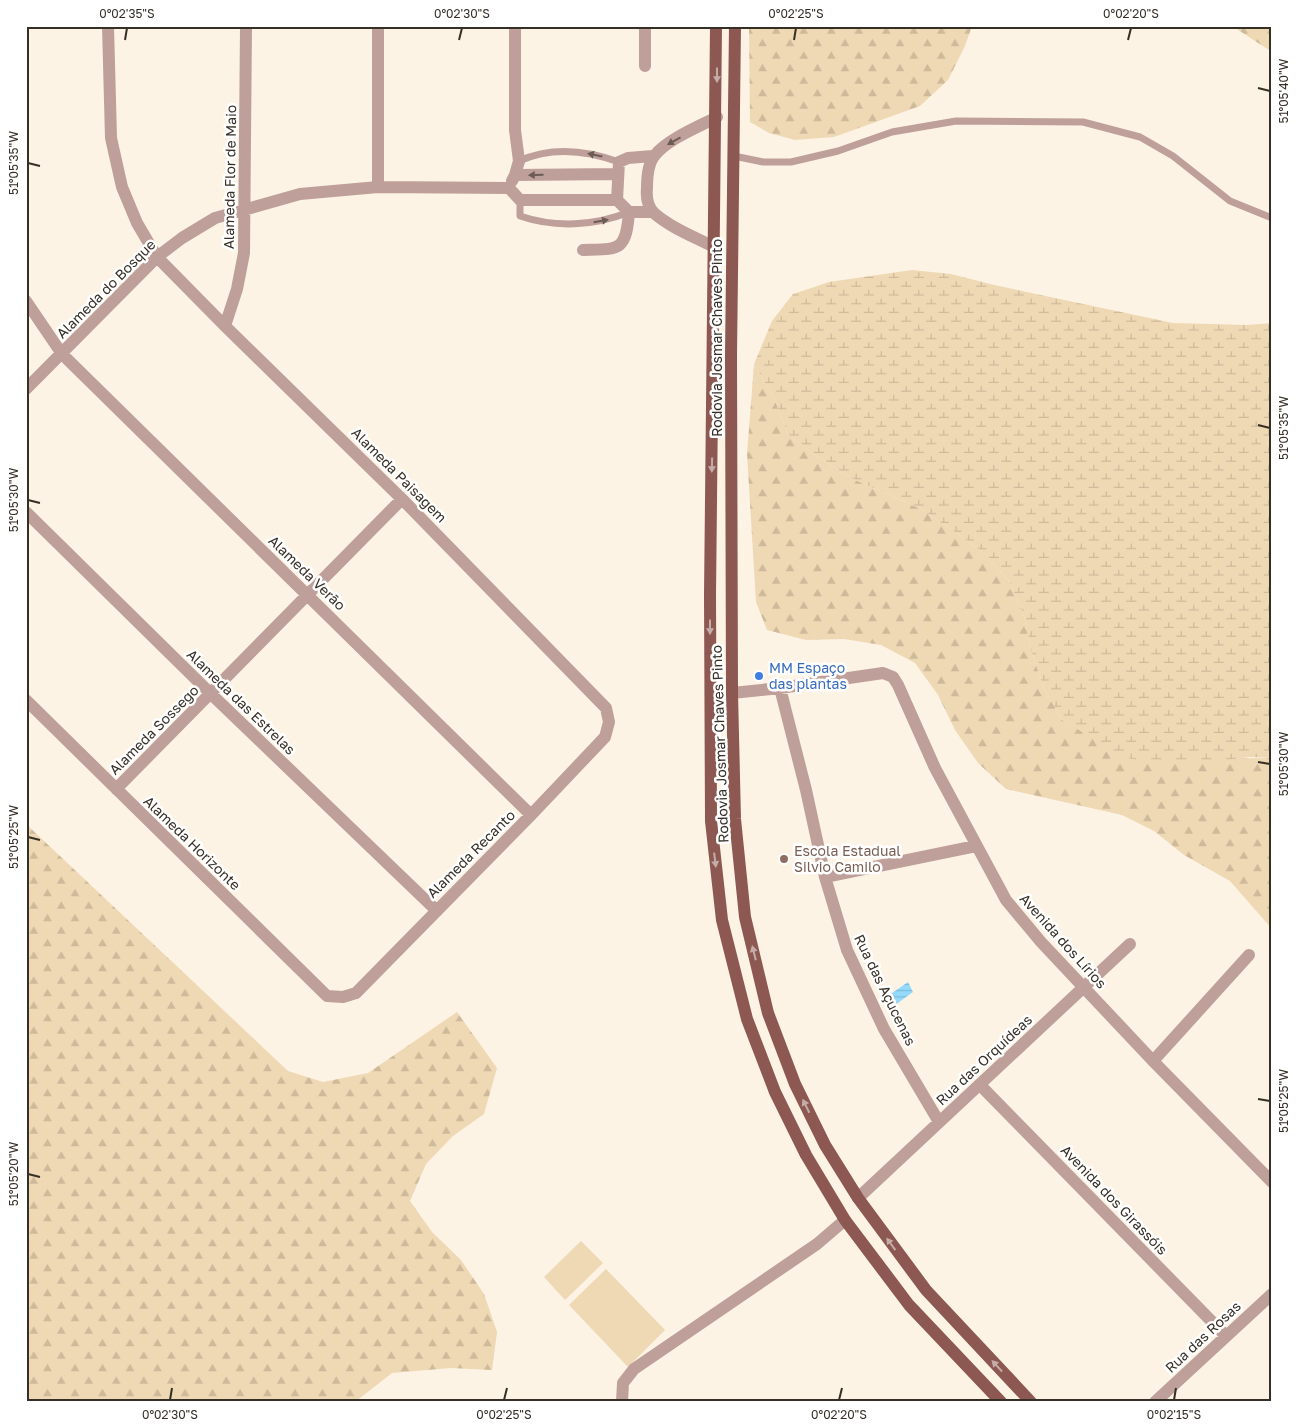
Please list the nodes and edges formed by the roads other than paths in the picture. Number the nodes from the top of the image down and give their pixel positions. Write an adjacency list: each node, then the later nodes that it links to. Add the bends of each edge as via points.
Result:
1 (108, 26): 25 (street, Alameda Paisagem, via 111,138 122,187 137,223)
2 (246, 26): 19 (street, Alameda Flor de Maio)
3 (378, 26): 15 (street)
4 (515, 26): 12 (street, via 515,130)
5 (645, 26): 8 (street)
6 (716, 26): 9 (main road, Rodovia Josmar Chaves Pinto, one-way to 9)
7 (735, 26): 11 (main road, Rodovia Josmar Chaves Pinto)
8 (645, 66)
9 (717, 117): 10 (street, one-way to 10, via 666,145); 23 (main road, Rodovia Josmar Chaves Pinto)
10 (653, 156): 13 (street, via 628,158); 21 (street, via 646,190 647,204)
11 (734, 156): 22 (lane, via 764,162 791,162 838,151 892,132 956,121 1083,122 1140,137 1173,156 1230,201); 33 (main road, Rodovia Josmar Chaves Pinto)
12 (519, 161): 13 (lane, one-way to 12, via 598,154 570,151 533,154); 14 (street)
13 (619, 168): 14 (street, one-way to 14); 18 (street)
14 (515, 175): 16 (street)
15 (378, 187): 16 (street, Alameda do Bosque); 19 (street, Alameda do Bosque, via 300,194)
16 (509, 188): 17 (street)
17 (520, 200): 18 (street); 20 (lane, one-way to 20, via 520,216 556,224 602,222)
18 (617, 200): 20 (street)
19 (245, 210): 25 (street, Alameda do Bosque, via 215,218); 27 (street, Alameda Flor de Maio, via 244,254)
20 (629, 212): 21 (street); 24 (street, via 628,232 619,247)
21 (653, 212): 23 (street)
22 (1272, 218)
23 (714, 247): 34 (main road, Rodovia Josmar Chaves Pinto, one-way to 34)
24 (583, 250)
25 (157, 257): 27 (street, Alameda Paisagem); 28 (street, Alameda do Bosque)
26 (26, 301): 28 (street, Alameda Verão)
27 (225, 326): 30 (street, Alameda Paisagem)
28 (62, 354): 29 (street, Alameda do Bosque); 32 (street, Alameda Verão)
29 (26, 389)
30 (402, 499): 32 (street, Alameda Sossego); 39 (street, Alameda Paisagem, via 606,708)
31 (26, 512): 37 (street, Alameda das Estrelas)
32 (308, 595): 37 (street, Alameda Sossego); 41 (street, Alameda Verão)
33 (732, 595): 34 (main road); 36 (main road, Rodovia Josmar Chaves Pinto)
34 (710, 596): 54 (main road, Rodovia Josmar Chaves Pinto, one-way to 54, via 711,821 722,920 747,1018 774,1092 806,1155)
35 (780, 688): 36 (street); 42 (street, Avenida dos Lírios, via 883,673 893,677); 43 (street, Rua das Açucenas)
36 (732, 693): 53 (main road, Rodovia Josmar Chaves Pinto, one-way to 36, via 825,1145 795,1084 766,1003 745,917 735,819)
37 (210, 694): 40 (street, Alameda Sossego); 44 (street, Alameda das Estrelas)
38 (26, 700): 40 (street, Alameda Horizonte)
39 (609, 722): 41 (street, Alameda Recanto, via 605,737)
40 (116, 789): 48 (street, Alameda Horizonte, via 328,996)
41 (531, 815): 44 (street, Alameda Recanto)
42 (976, 846): 43 (street); 47 (street, Avenida dos Lírios, via 1006,900)
43 (824, 877): 51 (street, Rua das Açucenas, via 851,959 884,1029)
44 (436, 911): 48 (street, Alameda Recanto, via 356,993)
45 (1130, 944): 47 (street, Rua das Orquídeas)
46 (1249, 955): 49 (street)
47 (1083, 987): 49 (street, Avenida dos Lírios); 50 (street, Rua das Orquídeas)
48 (343, 997)
49 (1153, 1061): 52 (street, Avenida dos Lírios)
50 (980, 1085): 51 (street, Rua das Orquídeas); 56 (street, Avenida dos Girassóis)
51 (939, 1122): 53 (street, Rua das Orquídeas)
52 (1272, 1182)
53 (858, 1198): 59 (main road, Rodovia Josmar Chaves Pinto, one-way to 53, via 926,1290)
54 (845, 1220): 57 (street, via 818,1244 634,1369 623,1383); 58 (main road, Rodovia Josmar Chaves Pinto, via 909,1305)
55 (1272, 1294): 56 (street, Rua das Rosas)
56 (1226, 1336): 60 (street, Rua das Rosas)
57 (622, 1402)
58 (1000, 1402)
59 (1031, 1402)
60 (1155, 1402)

